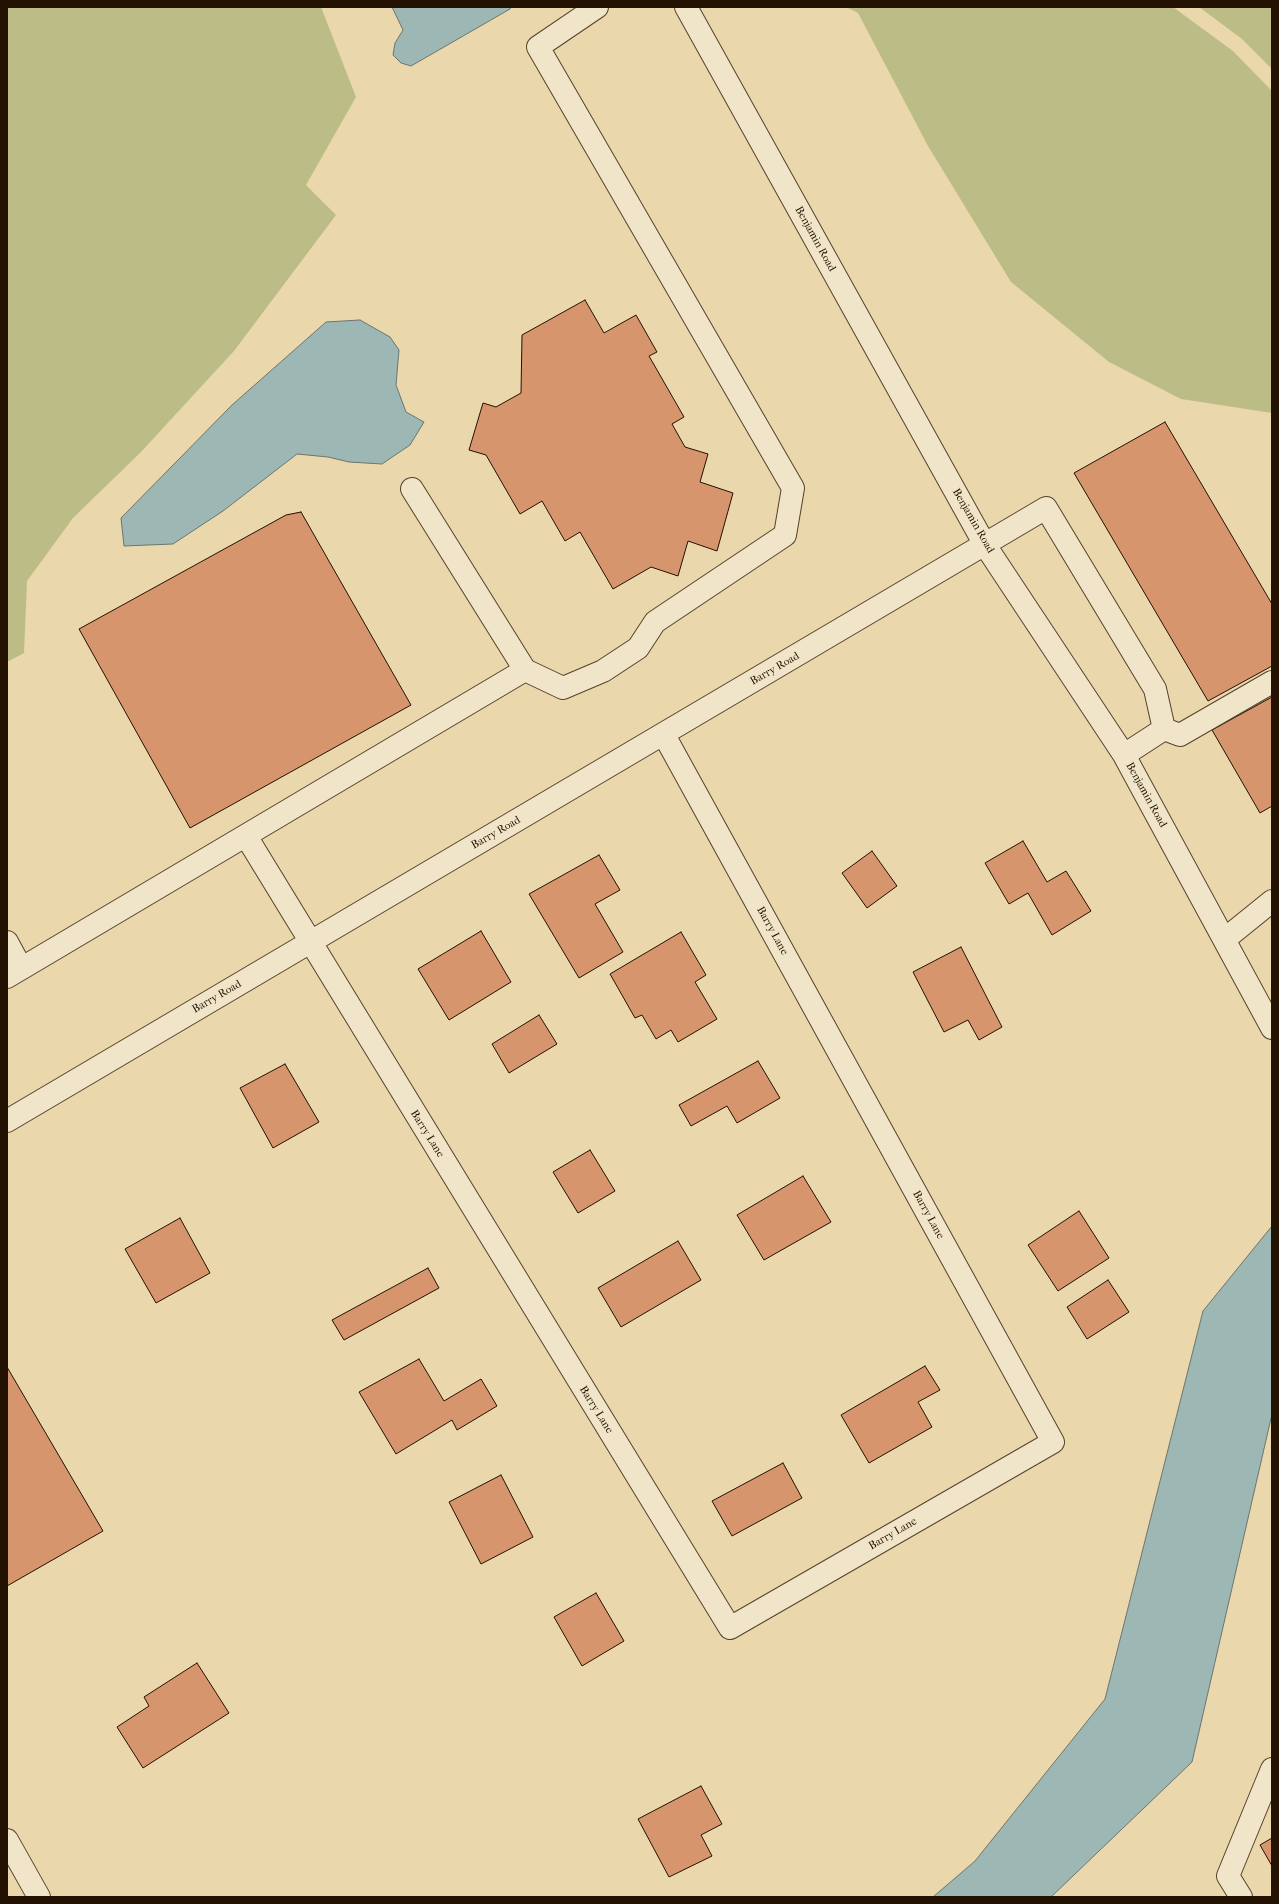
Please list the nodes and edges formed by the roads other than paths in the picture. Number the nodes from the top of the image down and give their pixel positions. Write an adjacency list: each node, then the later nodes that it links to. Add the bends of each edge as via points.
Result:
1 (597, 7): 5 (street, via 538,47 793,488 785,535 655,622 638,648 603,671 563,688)
2 (686, 7): 4 (street, Benjamin Road)
3 (412, 489): 5 (street)
4 (985, 545): 7 (street, Barry Road, via 1046,508 1155,689); 8 (street, Barry Road); 9 (street, Benjamin Road)
5 (525, 670): 10 (street)
6 (1272, 682): 7 (street, via 1180,734)
7 (1164, 729): 9 (street)
8 (664, 735): 14 (street, Barry Road); 14 (street, Barry Lane, via 1053,1442 730,1628)
9 (1124, 755): 12 (street, Benjamin Road)
10 (246, 836): 14 (street); 15 (street)
11 (1272, 901): 12 (street)
12 (1225, 939): 16 (street, Benjamin Road)
13 (7, 942): 15 (street)
14 (310, 942): 17 (street, Barry Road)
15 (14, 973)
16 (1272, 1028)
17 (7, 1121)
18 (1272, 1769): 21 (street, via 1228,1876)
19 (7, 1840): 20 (street)
20 (39, 1897)
21 (1241, 1897)

